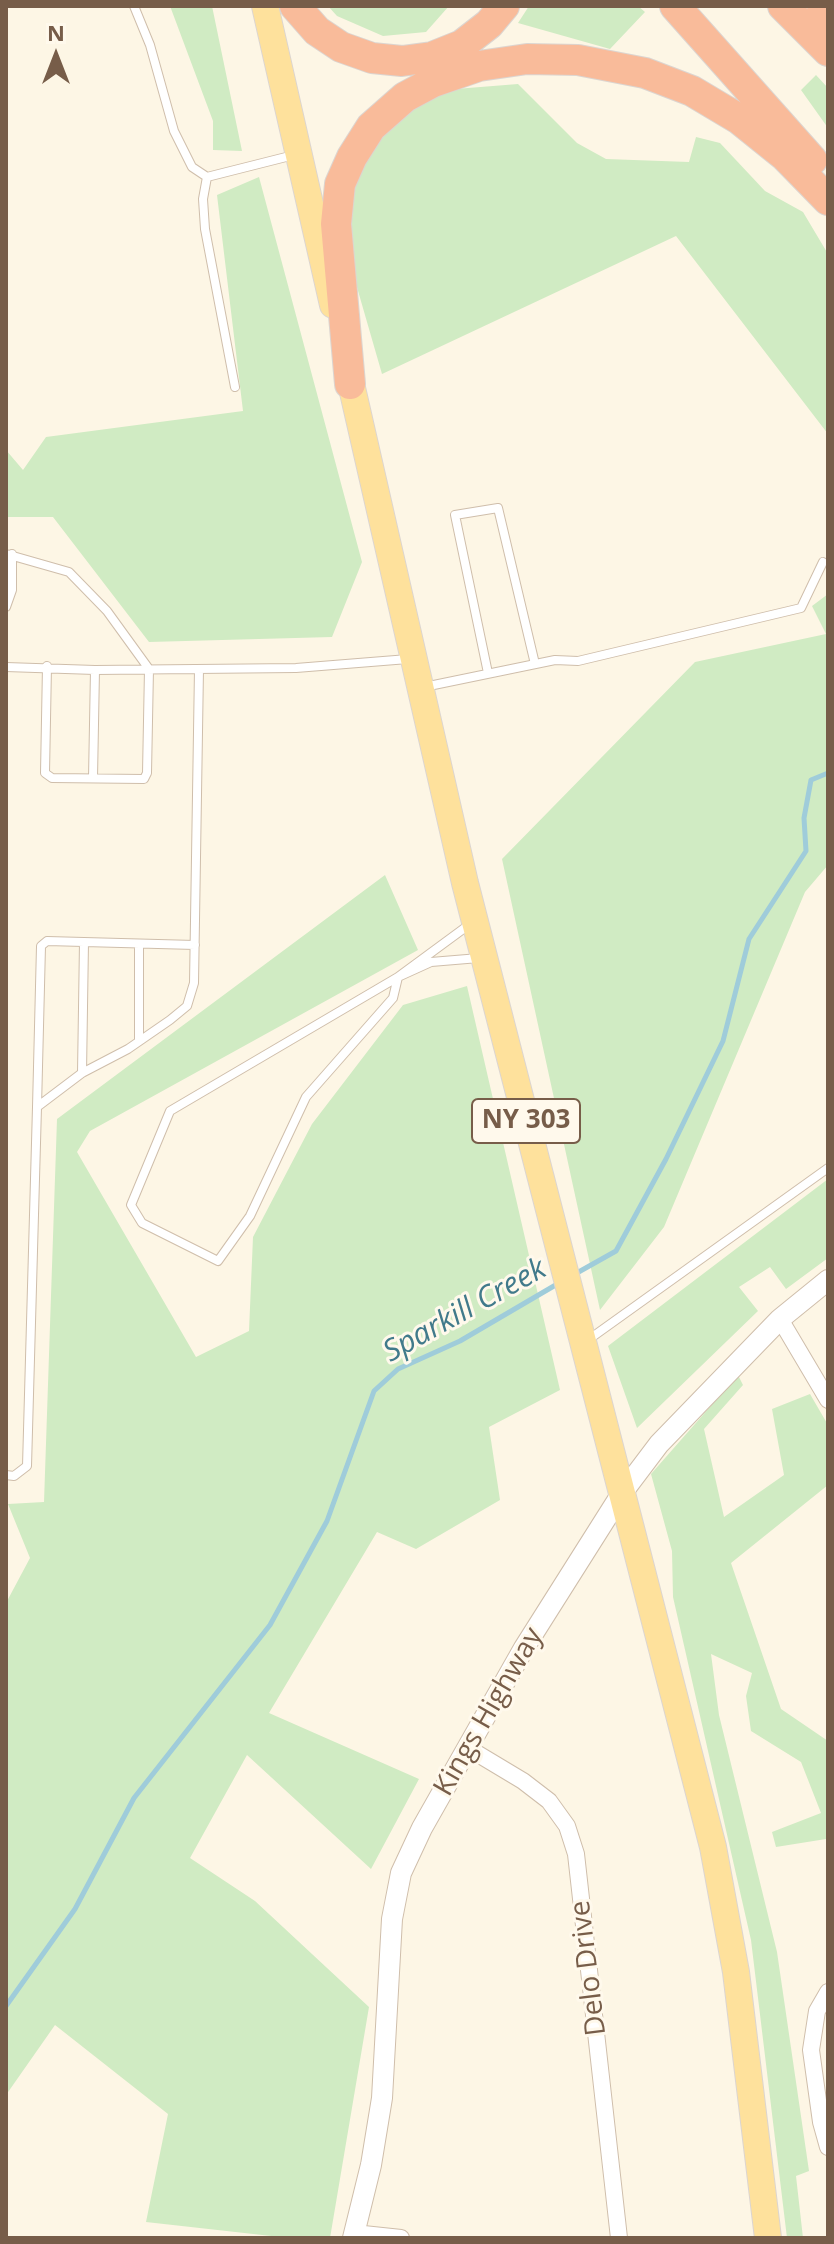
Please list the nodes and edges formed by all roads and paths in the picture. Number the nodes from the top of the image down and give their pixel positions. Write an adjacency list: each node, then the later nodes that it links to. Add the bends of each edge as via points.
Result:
1 (134, 6): 11 (lane, via 174,131 192,167)
2 (265, 6): 10 (main road, NY 303)
3 (295, 6): 4 (highway, via 317,31 341,47 402,61 462,45)
4 (504, 6)
5 (675, 6): 12 (highway)
6 (783, 6): 9 (highway)
7 (822, 6): 8 (highway)
8 (828, 15)
9 (828, 51)
10 (299, 154): 11 (lane); 14 (main road, NY 303)
11 (207, 177): 15 (lane, via 205,229)
12 (828, 178)
13 (828, 200): 14 (highway, via 754,131 708,100 663,79 561,59 495,63 441,79 405,97 381,117 357,147 340,184 336,224)
14 (350, 384): 19 (main road, NY 303)
15 (235, 387)
16 (9, 554): 18 (lane, via 12,590); 23 (lane, via 69,572 107,611)
17 (823, 562): 20 (lane, via 801,608 578,661)
18 (6, 607)
19 (413, 659): 24 (lane); 27 (main road, NY 303)
20 (535, 664): 26 (lane); 26 (lane, via 498,508 455,515)
21 (47, 666): 22 (lane); 25 (lane); 28 (lane, via 45,773 52,778)
22 (6, 667)
23 (149, 669): 24 (lane); 25 (lane); 28 (lane, via 144,779)
24 (199, 669): 32 (lane)
25 (95, 670): 28 (lane)
26 (488, 673): 27 (lane)
27 (419, 688): 29 (main road, NY 303)
28 (93, 778)
29 (475, 921): 33 (main road, NY 303); 34 (lane)
30 (84, 942): 31 (lane); 36 (lane); 37 (lane, via 47,941 39,953)
31 (139, 944): 32 (lane); 35 (lane)
32 (195, 945): 35 (lane, via 187,1006)
33 (484, 957): 34 (lane, via 431,962); 41 (main road, NY 303)
34 (398, 977): 34 (lane, via 170,1111 131,1205 142,1223 218,1261 250,1216 306,1097 393,998)
35 (139, 1041): 36 (lane)
36 (82, 1073): 37 (lane)
37 (37, 1107): 43 (lane, via 27,1466 14,1476)
38 (828, 1168): 41 (lane)
39 (828, 1280): 40 (street, Kings Highway)
40 (780, 1319): 42 (street); 44 (street, Kings Highway, via 659,1444)
41 (583, 1344): 44 (main road, NY 303)
42 (828, 1400)
43 (6, 1475)
44 (622, 1493): 45 (street, Kings Highway); 51 (main road, NY 303, via 719,1877 736,1972)
45 (468, 1748): 48 (street, Kings Highway, via 401,1873 392,1919 382,2098); 50 (street, Delo Drive, via 549,1801 567,1826 576,1854)
46 (828, 1992): 47 (street, via 817,2011 811,2050)
47 (828, 2147)
48 (353, 2235): 49 (street)
49 (401, 2238)
50 (619, 2238)
51 (768, 2238)

